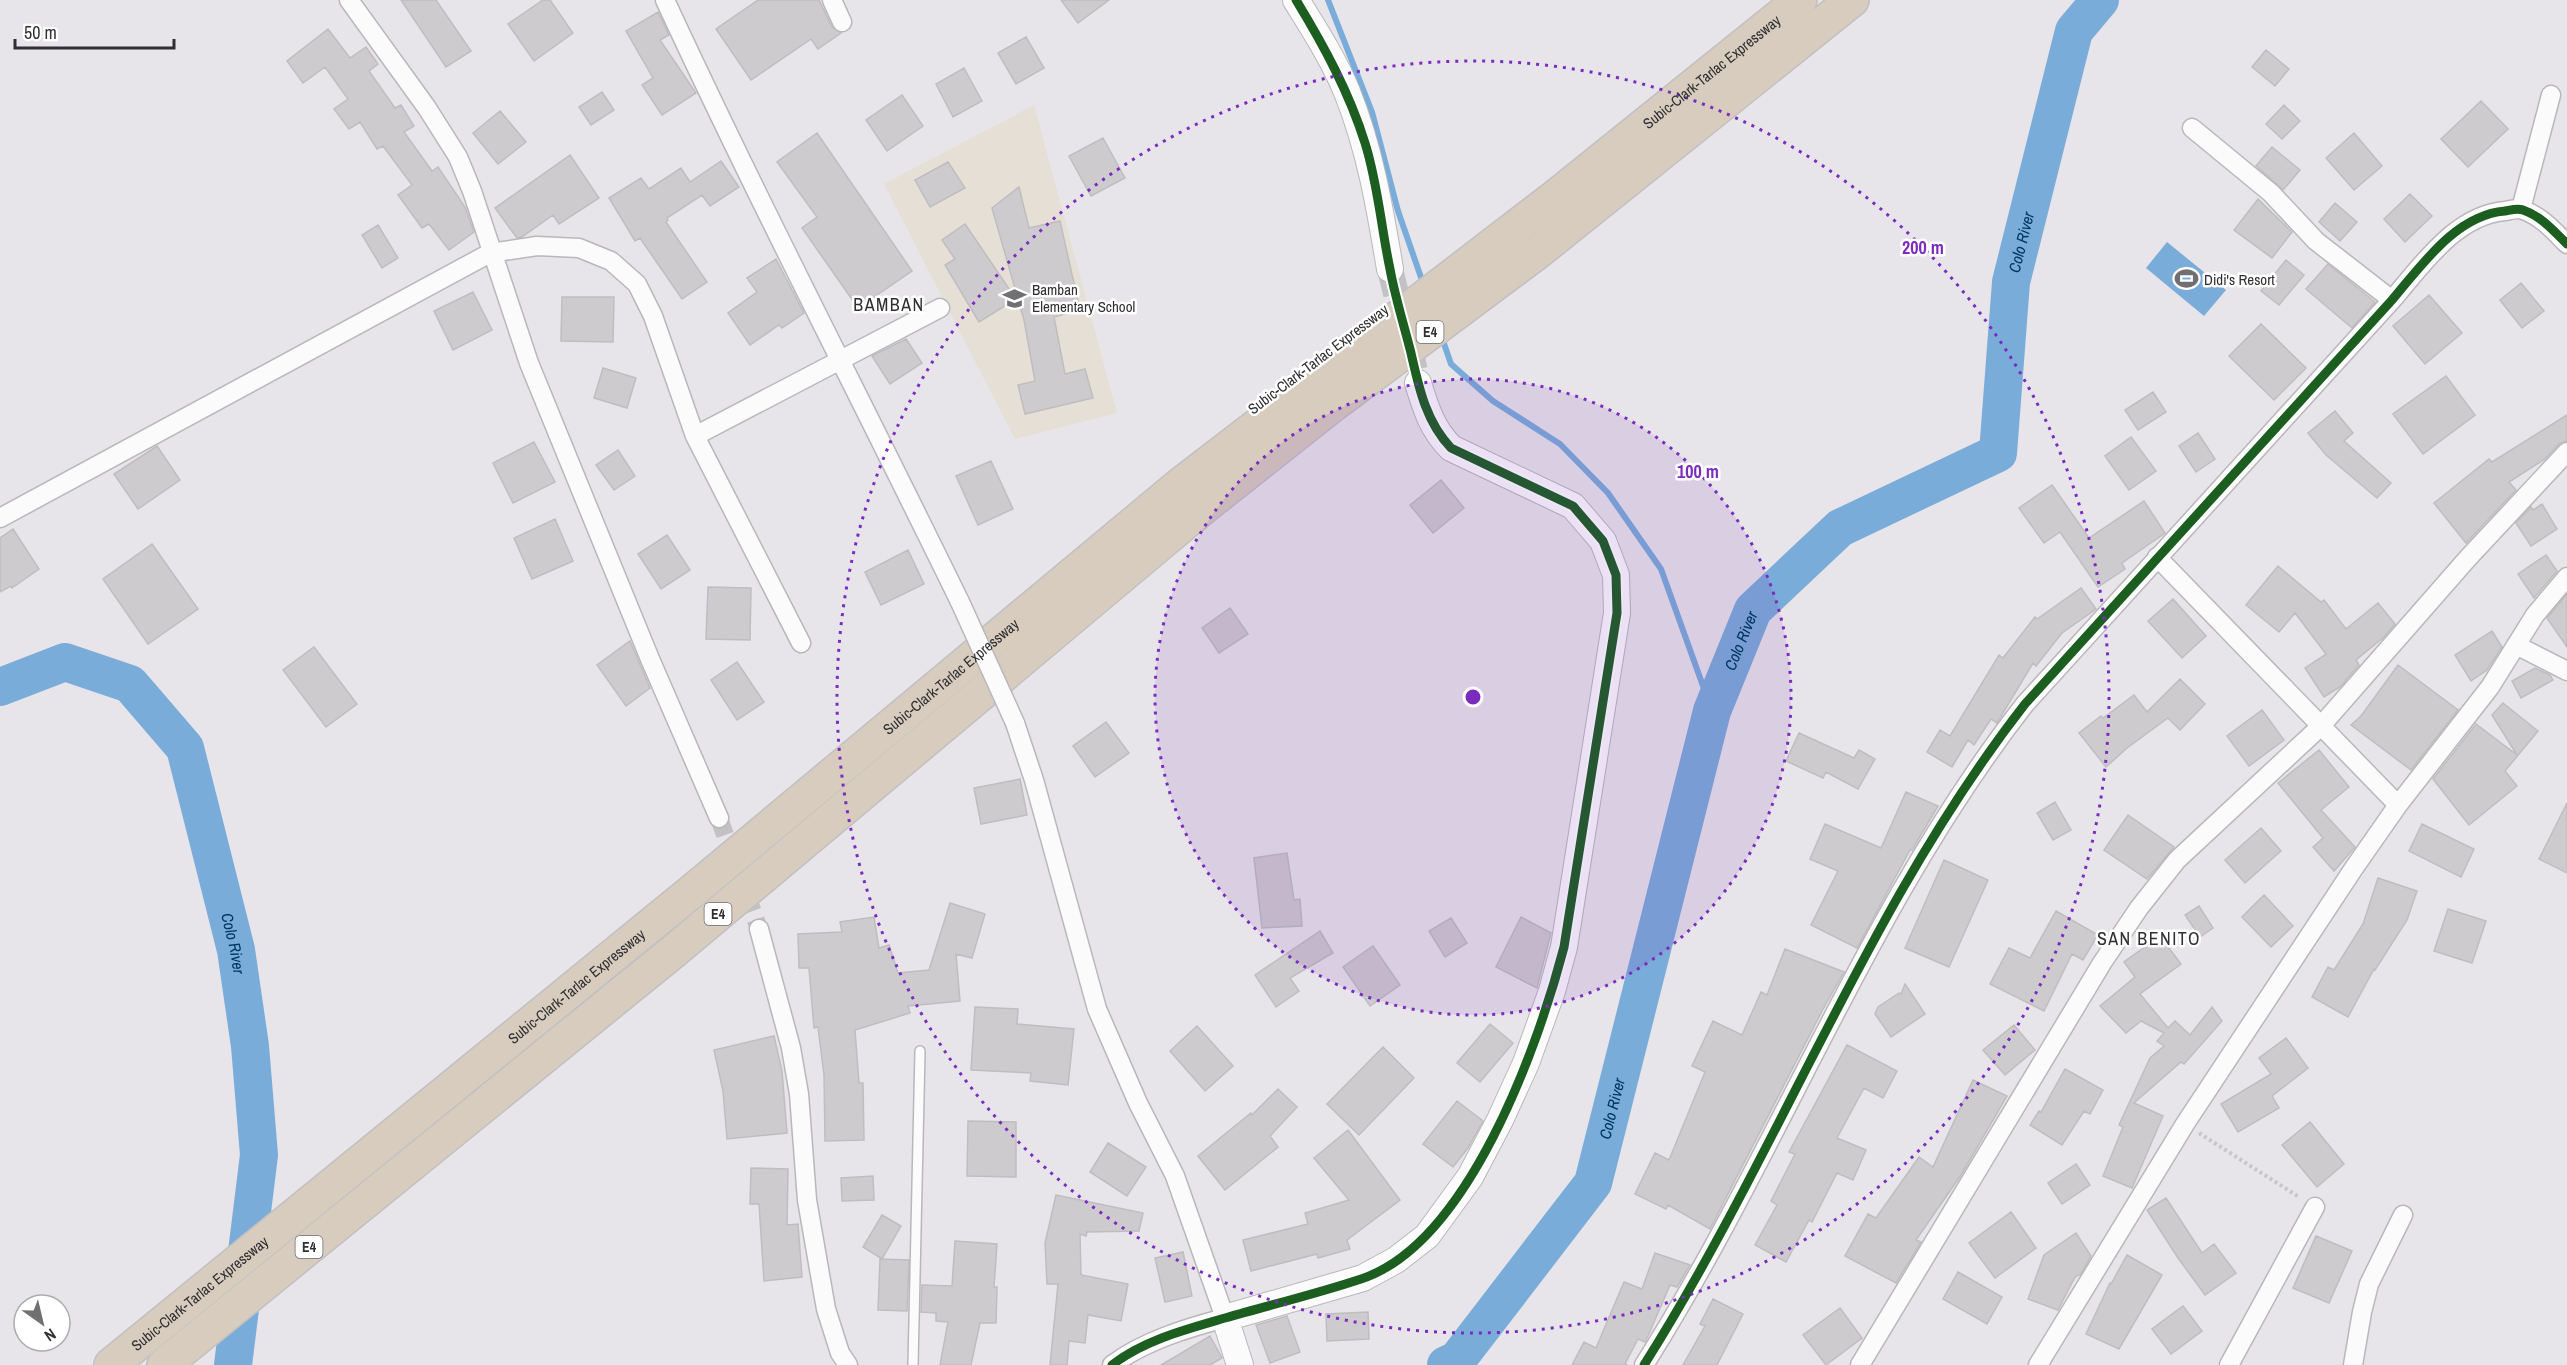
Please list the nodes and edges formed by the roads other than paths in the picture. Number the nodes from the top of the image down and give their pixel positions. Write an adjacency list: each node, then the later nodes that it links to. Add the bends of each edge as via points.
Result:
1 (349, 0): 12 (street, via 458,157)
2 (665, 0): 16 (street, via 759,200)
3 (832, 0): 7 (street)
4 (1296, 0): 13 (street, via 1346,90 1366,145)
5 (1800, 0): 35 (highway, Subic-Clark-Tarlac Expressway / E4, via 1555,197 1180,484)
6 (1852, 0): 36 (highway, Subic-Clark-Tarlac Expressway / E4, via 1539,251 1205,506 665,958)
7 (842, 22)
8 (2551, 95): 10 (street)
9 (2192, 129): 14 (street, via 2271,193 2316,241)
10 (2522, 209): 11 (street); 14 (street, via 2493,212 2465,225 2438,246)
11 (2567, 243)
12 (490, 253): 18 (street, via 537,246 579,248 611,261 637,284 653,316); 20 (street); 28 (street, via 562,448)
13 (1390, 269)
14 (2392, 300): 21 (street)
15 (940, 308): 16 (street)
16 (843, 361): 18 (street); 33 (street, bridge, via 1015,723 1097,1009 1175,1176)
17 (1418, 383): 33 (street, via 1429,418 1450,448 1573,506 1604,541 1616,575 1617,613 1564,947 1526,1064 1500,1120 1470,1177 1426,1236 1396,1260 1364,1278)
18 (695, 436): 23 (street)
19 (2567, 452): 26 (street)
20 (0, 518)
21 (2157, 557): 26 (street); 40 (street, via 2025,704 1984,756 1944,818 1861,965 1692,1288)
22 (2567, 577): 24 (street)
23 (801, 643)
24 (2516, 645): 25 (street); 27 (street, via 2490,687)
25 (2567, 671)
26 (2320, 727): 27 (street); 41 (street, via 2177,860 2139,908)
27 (2398, 805): 42 (street, via 2185,1124)
28 (719, 818)
29 (759, 929): 37 (street, via 791,1048 799,1094 807,1200 826,1309 840,1353)
30 (920, 1051): 38 (lane)
31 (2315, 1207): 43 (street)
32 (2403, 1215): 44 (street, via 2369,1284)
33 (1225, 1318): 34 (street); 39 (street, via 1169,1336)
34 (1239, 1361)
35 (111, 1365)
36 (164, 1365)
37 (848, 1365)
38 (913, 1365)
39 (1112, 1365)
40 (1644, 1365)
41 (1860, 1365)
42 (2038, 1365)
43 (2229, 1365)
44 (2353, 1365)

